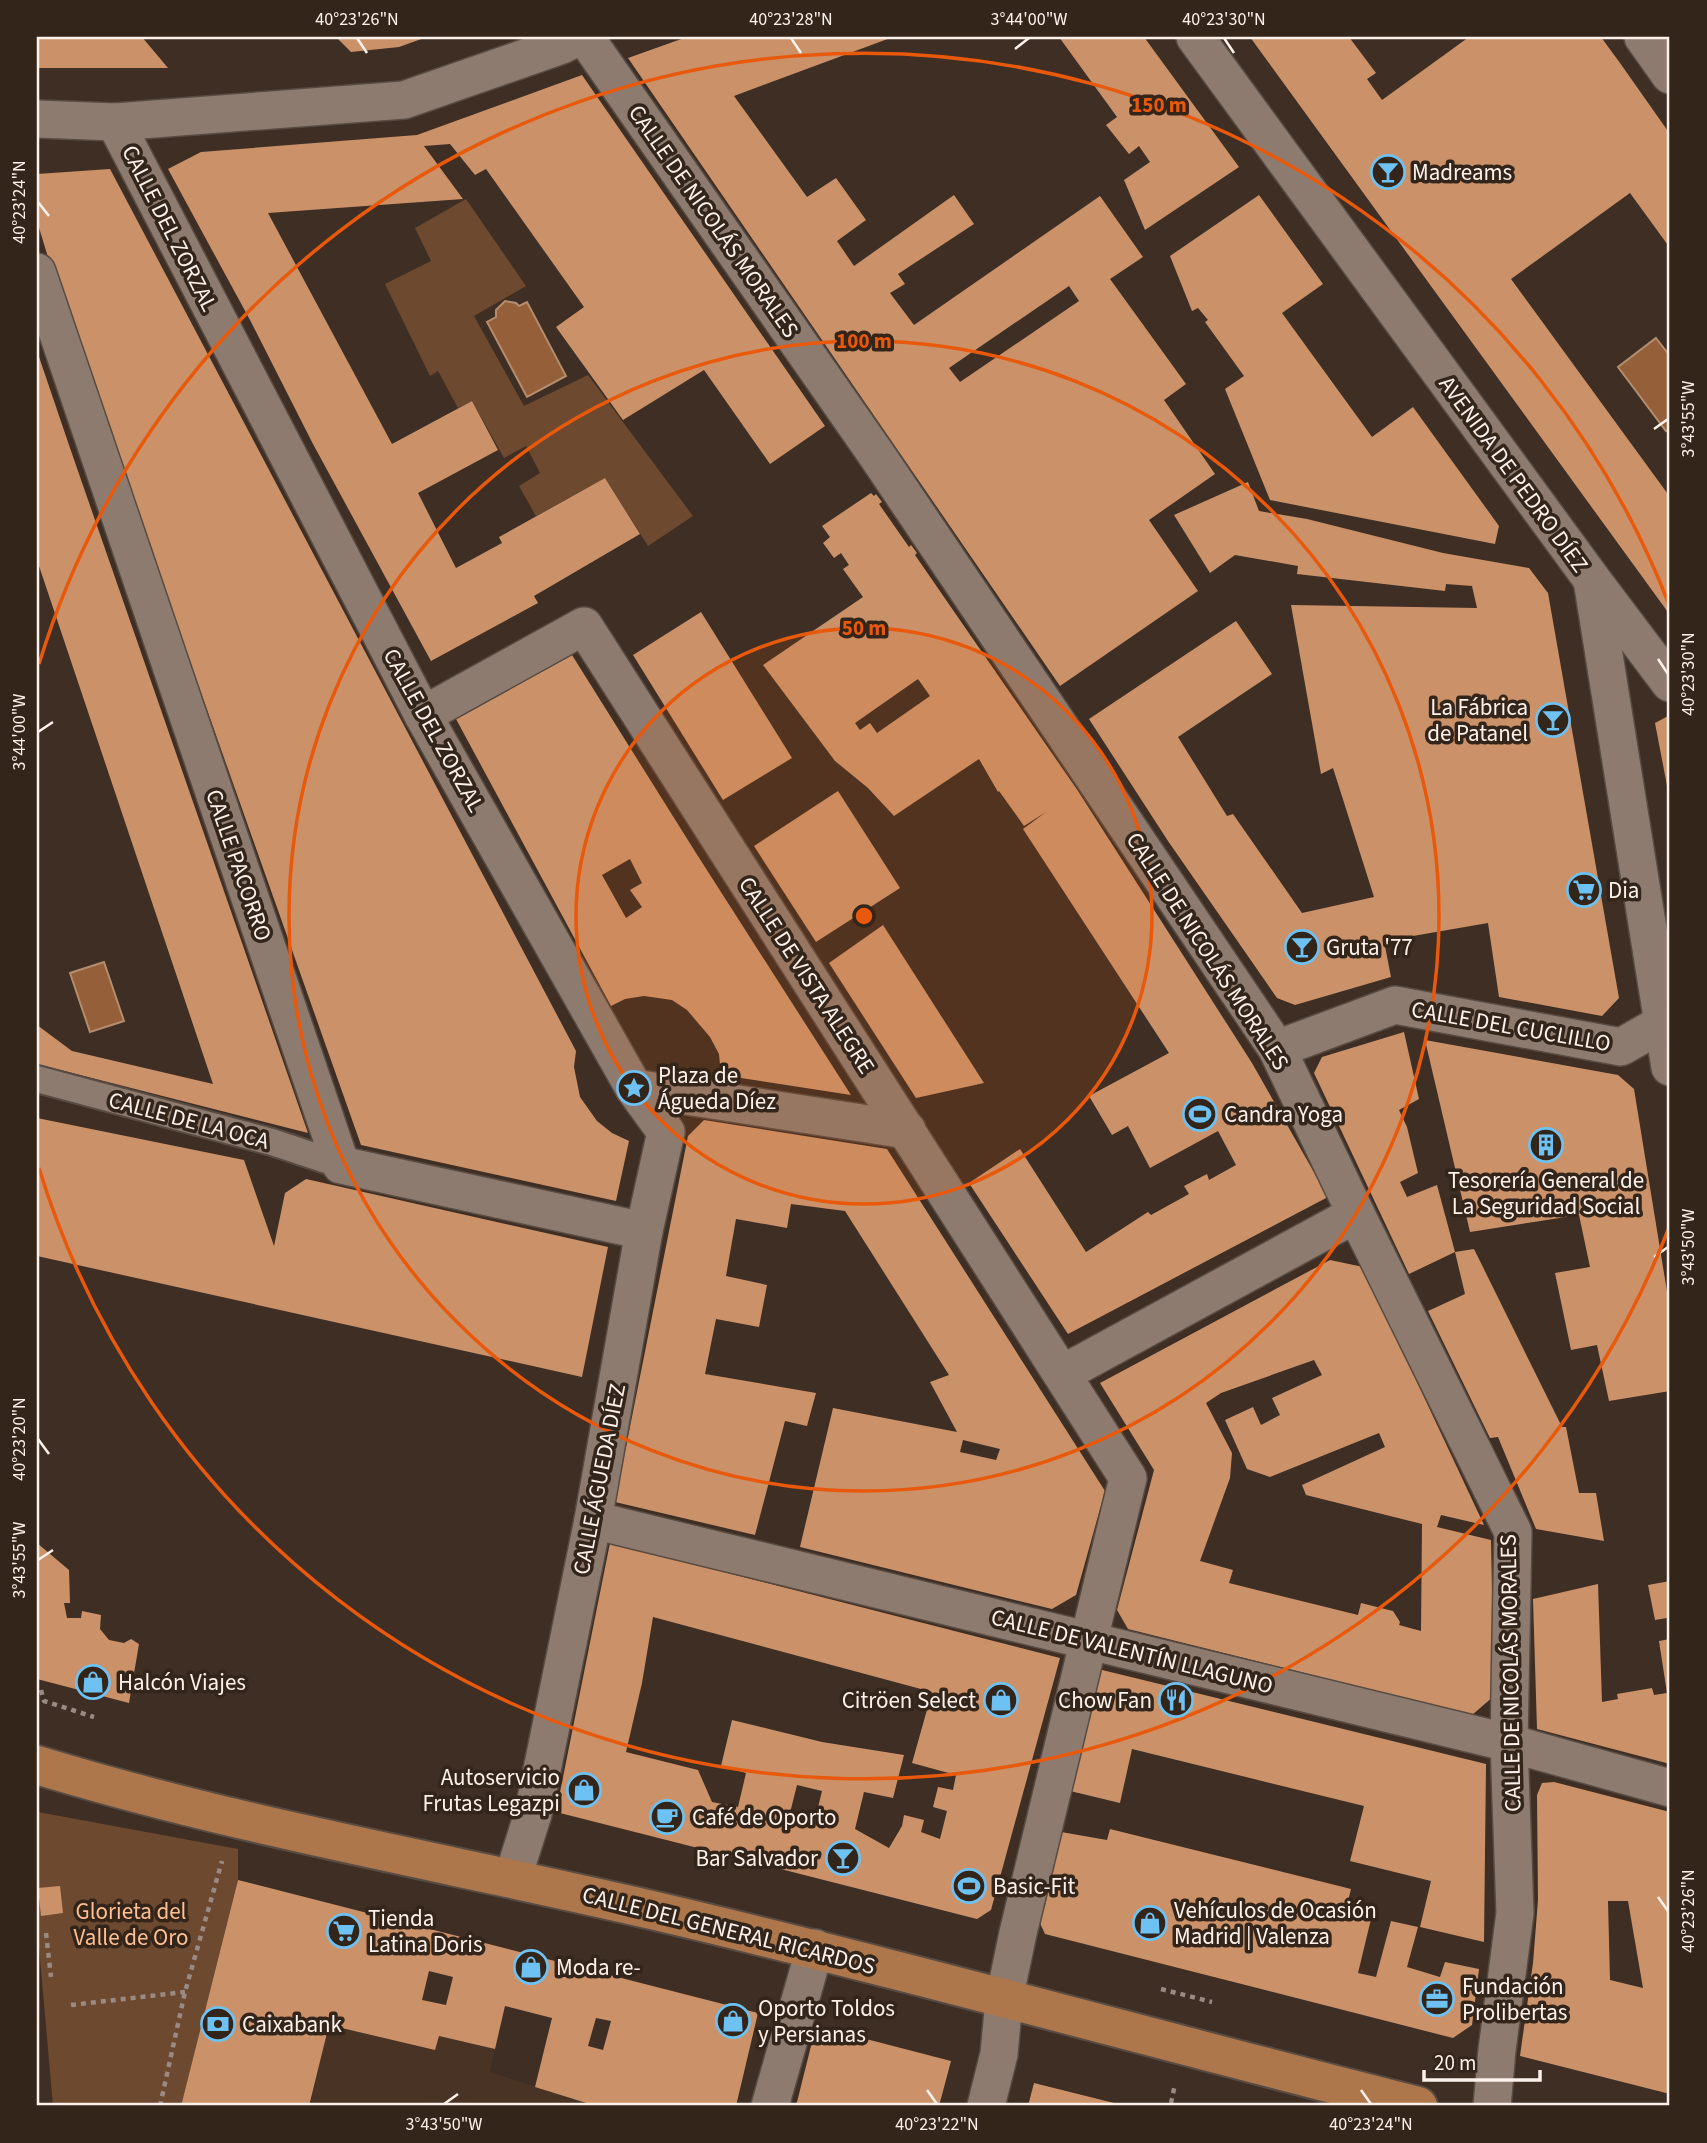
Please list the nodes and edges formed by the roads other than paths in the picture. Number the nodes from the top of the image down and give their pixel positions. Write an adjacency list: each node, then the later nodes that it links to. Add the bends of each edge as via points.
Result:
1 (578, 37): 5 (street, via 404,100)
2 (585, 37): 11 (street, CALLE DE NICOLÁS MORALES, via 876,454)
3 (1195, 37): 7 (street, AVENIDA DE PEDRO DÍEZ)
4 (37, 120): 5 (street)
5 (115, 122): 9 (street, CALLE DEL ZORZAL)
6 (37, 272): 16 (street, CALLE PACORRO)
7 (1592, 581): 8 (street); 10 (street, AVENIDA DE PEDRO DÍEZ)
8 (1670, 683)
9 (424, 715): 14 (street, CALLE DEL ZORZAL); 15 (street, CALLE DE VISTA ALEGRE, via 584,626)
10 (1667, 1022): 11 (street, CALLE DEL CUCLILLO, via 1621,1047 1395,1005); 12 (street, AVENIDA DE PEDRO DÍEZ)
11 (1277, 1049): 17 (street, CALLE DE NICOLÁS MORALES)
12 (1670, 1068)
13 (37, 1079): 16 (street, CALLE DE LA OCA)
14 (634, 1088): 15 (street); 18 (street, CALLE ÁGUEDA DÍEZ, via 666,1132)
15 (906, 1130): 19 (street, CALLE DE VISTA ALEGRE)
16 (341, 1165): 18 (street)
17 (1356, 1214): 19 (street); 22 (street, CALLE DE NICOLÁS MORALES, via 1513,1532)
18 (644, 1231): 20 (street, CALLE ÁGUEDA DÍEZ)
19 (1062, 1374): 21 (street, CALLE DE VISTA ALEGRE, via 1128,1478)
20 (593, 1520): 21 (street, CALLE DE VALENTÍN LLAGUNO); 25 (street, CALLE ÁGUEDA DÍEZ, via 533,1814)
21 (1089, 1641): 22 (street, CALLE DE VALENTÍN LLAGUNO); 27 (street)
22 (1509, 1743): 24 (street, CALLE DE VALENTÍN LLAGUNO); 31 (street, CALLE DE NICOLÁS MORALES, via 1515,1913)
23 (37, 1765): 25 (main road, CALLE DEL GENERAL RICARDOS, via 202,1811)
24 (1670, 1788)
25 (513, 1878): 26 (main road, CALLE DEL GENERAL RICARDOS)
26 (815, 1948): 27 (main road, CALLE DEL GENERAL RICARDOS); 28 (street)
27 (1004, 2000): 29 (street, via 999,2054); 30 (main road, CALLE DEL GENERAL RICARDOS)
28 (770, 2106)
29 (986, 2106)
30 (1415, 2106)
31 (1492, 2106)

